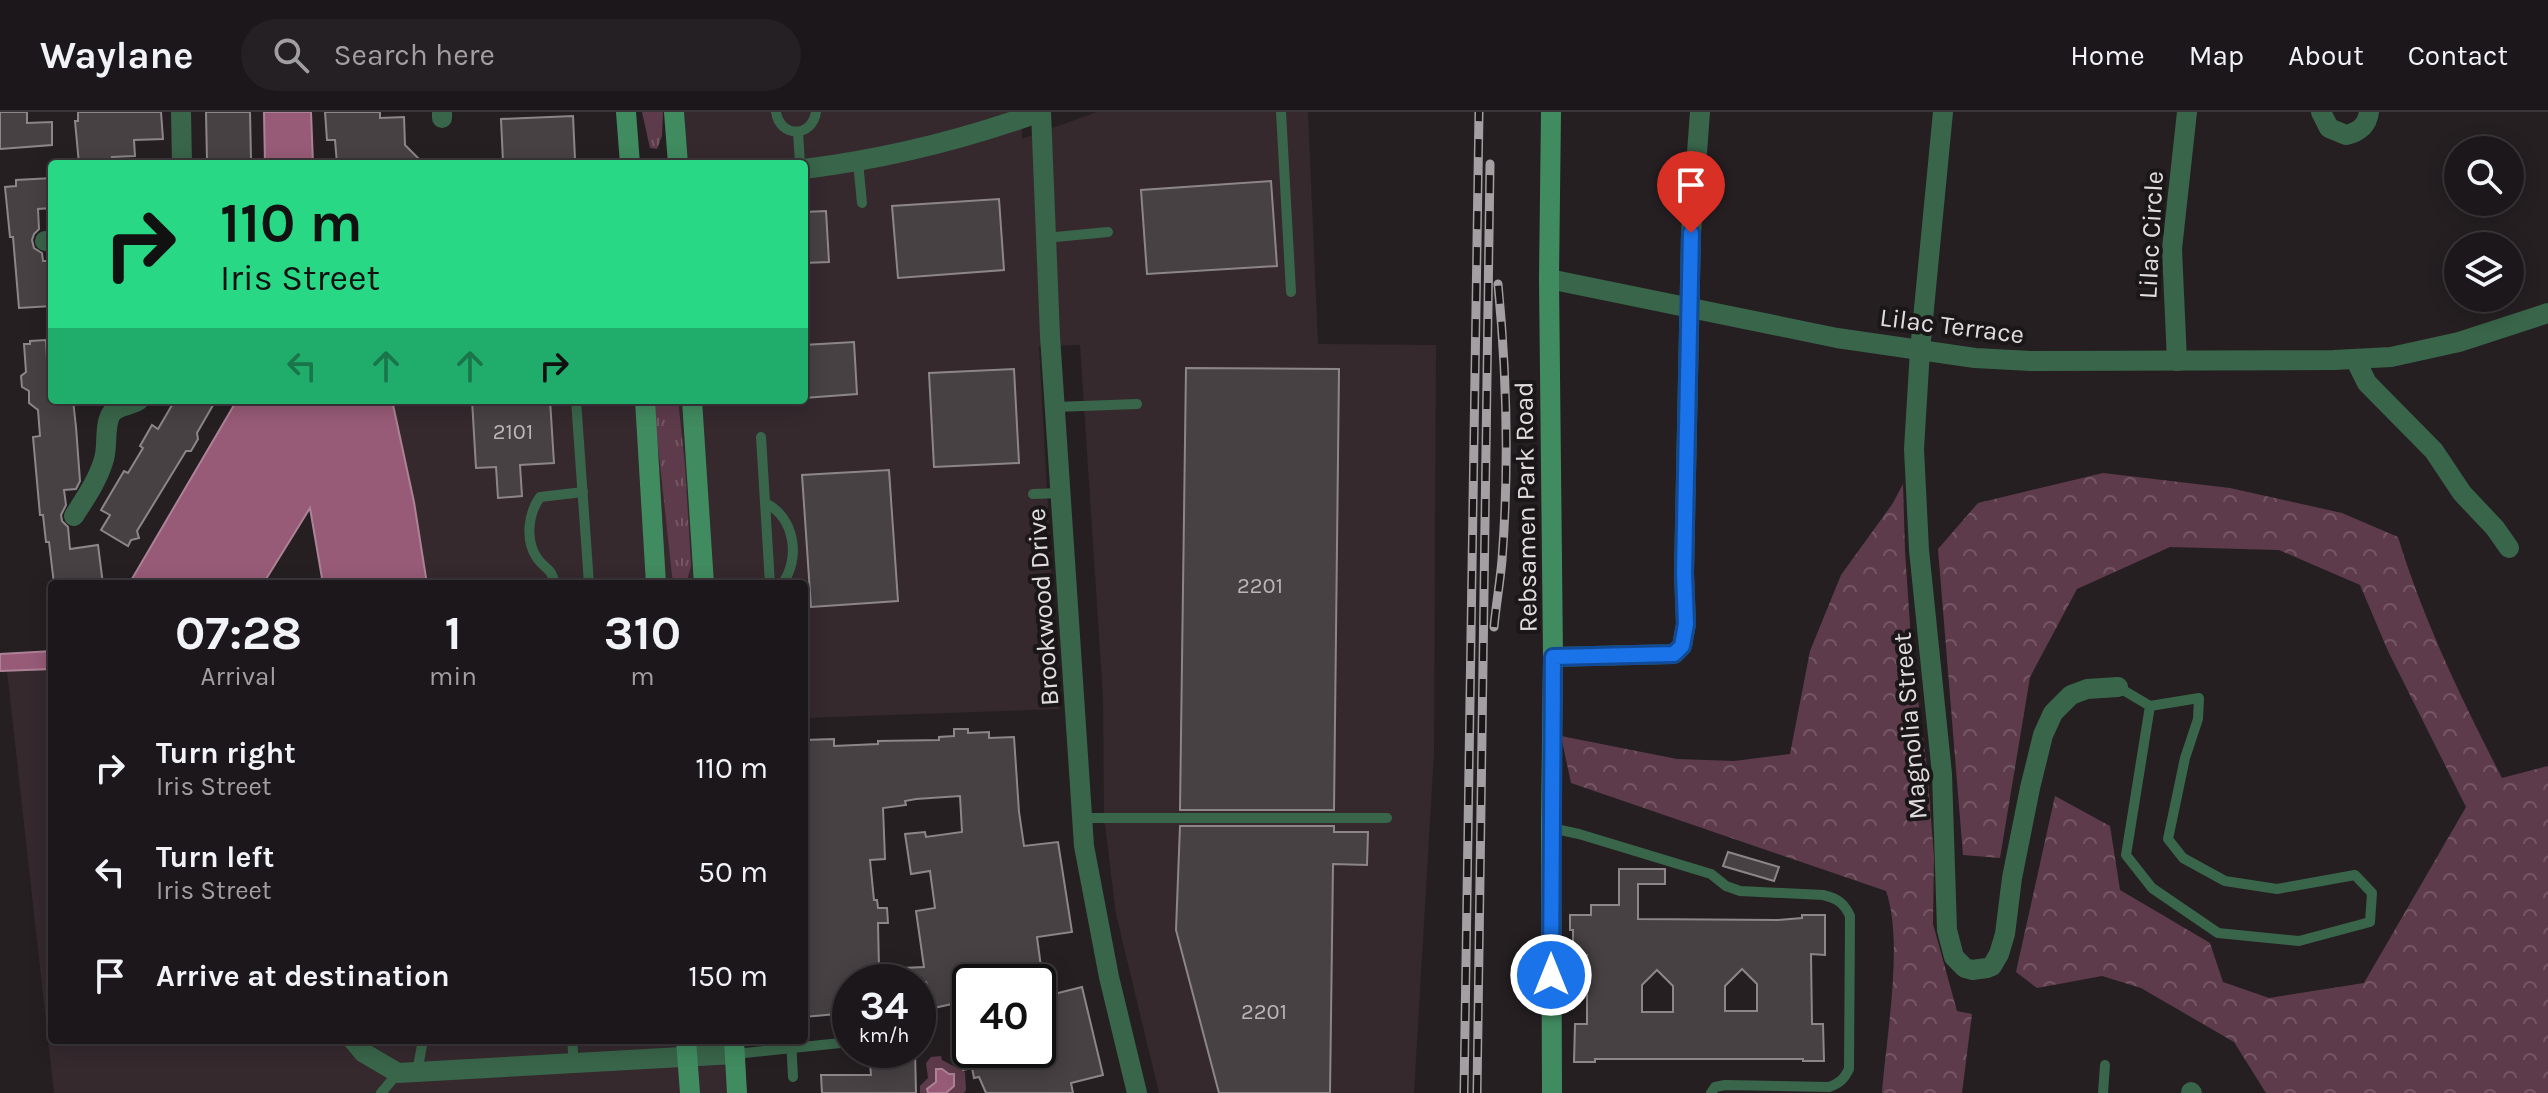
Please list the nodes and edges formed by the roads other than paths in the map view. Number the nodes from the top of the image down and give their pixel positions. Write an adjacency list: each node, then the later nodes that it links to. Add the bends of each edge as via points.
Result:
1 (181, 112): 15 (street)
2 (626, 112): 16 (street)
3 (674, 112): 17 (street)
4 (776, 112): 14 (lane, via 780,124)
5 (816, 112): 14 (lane, via 810,127)
6 (1040, 112): 19 (street); 23 (street, Brookwood Drive)
7 (1281, 112): 25 (lane)
8 (1551, 112): 24 (street, Rebsamen Park Road)
9 (1700, 112): 26 (street)
10 (1943, 112): 28 (street, Magnolia Street)
11 (2187, 112): 30 (street, Lilac Circle, via 2172,249)
12 (2321, 112): 13 (street, via 2329,128 2346,135 2363,128)
13 (2369, 112)
14 (798, 132): 18 (lane)
15 (182, 160)
16 (630, 160)
17 (678, 160)
18 (800, 160)
19 (858, 162): 20 (street); 21 (lane)
20 (808, 168)
21 (862, 203)
22 (1108, 232): 23 (lane)
23 (1045, 238): 36 (street, Brookwood Drive)
24 (1549, 279): 26 (street, Lilac Terrace); 50 (street, Rebsamen Park Road)
25 (1291, 292)
26 (1691, 308): 28 (street, Lilac Terrace); 50 (street, via 1682,646 1674,654)
27 (2548, 313): 29 (street, Lilac Terrace, via 2459,342)
28 (1920, 350): 30 (street, Lilac Terrace, via 2031,361); 51 (street, Magnolia Street, via 1915,508 1942,774 1947,930 1954,957 1965,968 1992,966 1999,954 2030,788 2053,713 2071,695)
29 (2355, 359): 30 (street, Lilac Terrace); 43 (street, via 2367,383 2434,451)
30 (2177, 361)
31 (134, 404): 42 (street, via 110,416 103,462)
32 (576, 404): 38 (lane)
33 (645, 404): 46 (street)
34 (692, 404): 47 (street)
35 (1137, 404): 36 (lane)
36 (1055, 407): 39 (street, Brookwood Drive)
37 (761, 437): 41 (lane)
38 (583, 492): 44 (lane, via 540,497 534,505 529,540); 45 (lane)
39 (1061, 493): 40 (lane); 53 (street, Brookwood Drive)
40 (1033, 494)
41 (765, 503): 48 (lane); 49 (lane, via 786,522 794,545)
42 (74, 516)
43 (2509, 548)
44 (554, 580)
45 (589, 580)
46 (656, 580)
47 (704, 580)
48 (770, 580)
49 (784, 580)
50 (1553, 657): 55 (street, Rebsamen Park Road)
51 (2118, 687): 52 (lane)
52 (2150, 706): 52 (lane, via 2126,855 2152,888 2218,933 2299,941 2370,922 2372,893 2355,875 2277,889 2225,881 2183,858 2168,839 2199,698)
53 (1081, 818): 54 (lane); 71 (street, Brookwood Drive, via 1094,907)
54 (1387, 818)
55 (1551, 828): 72 (street, Rebsamen Park Road); 73 (lane, via 1711,874 1740,891 1823,895 1846,906 1850,916 1845,1078 1829,1087 1725,1085)
56 (808, 1043): 57 (lane)
57 (832, 1043)
58 (356, 1044): 66 (street, via 364,1053)
59 (421, 1044): 66 (lane)
60 (572, 1044): 64 (lane)
61 (791, 1044): 62 (lane); 67 (lane)
62 (734, 1047): 63 (street); 70 (street)
63 (687, 1049): 64 (street); 69 (street)
64 (574, 1064): 66 (street)
65 (2105, 1065): 74 (lane)
66 (407, 1072): 68 (lane)
67 (793, 1077)
68 (381, 1093)
69 (690, 1093)
70 (737, 1093)
71 (1137, 1093)
72 (1552, 1093)
73 (1711, 1093)
74 (2103, 1093)

